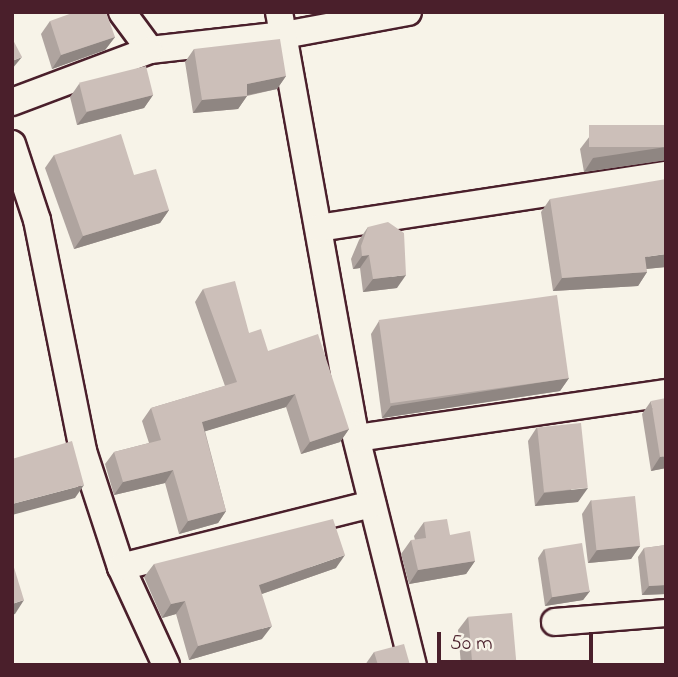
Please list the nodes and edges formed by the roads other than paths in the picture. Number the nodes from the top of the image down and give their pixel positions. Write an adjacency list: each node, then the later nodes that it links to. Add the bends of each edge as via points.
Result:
1 (122, 12): 4 (street)
2 (408, 12): 3 (street)
3 (281, 24): 4 (street); 8 (street)
4 (150, 50): 5 (street)
5 (12, 102)
6 (12, 144): 12 (street, via 37,220 83,451)
7 (666, 175): 8 (street)
8 (319, 228): 10 (street)
9 (666, 393): 10 (street)
10 (357, 438): 11 (street)
11 (372, 504): 12 (street); 16 (street)
12 (121, 567): 15 (street)
13 (666, 613): 14 (street)
14 (555, 622)
15 (166, 665)
16 (413, 665)

